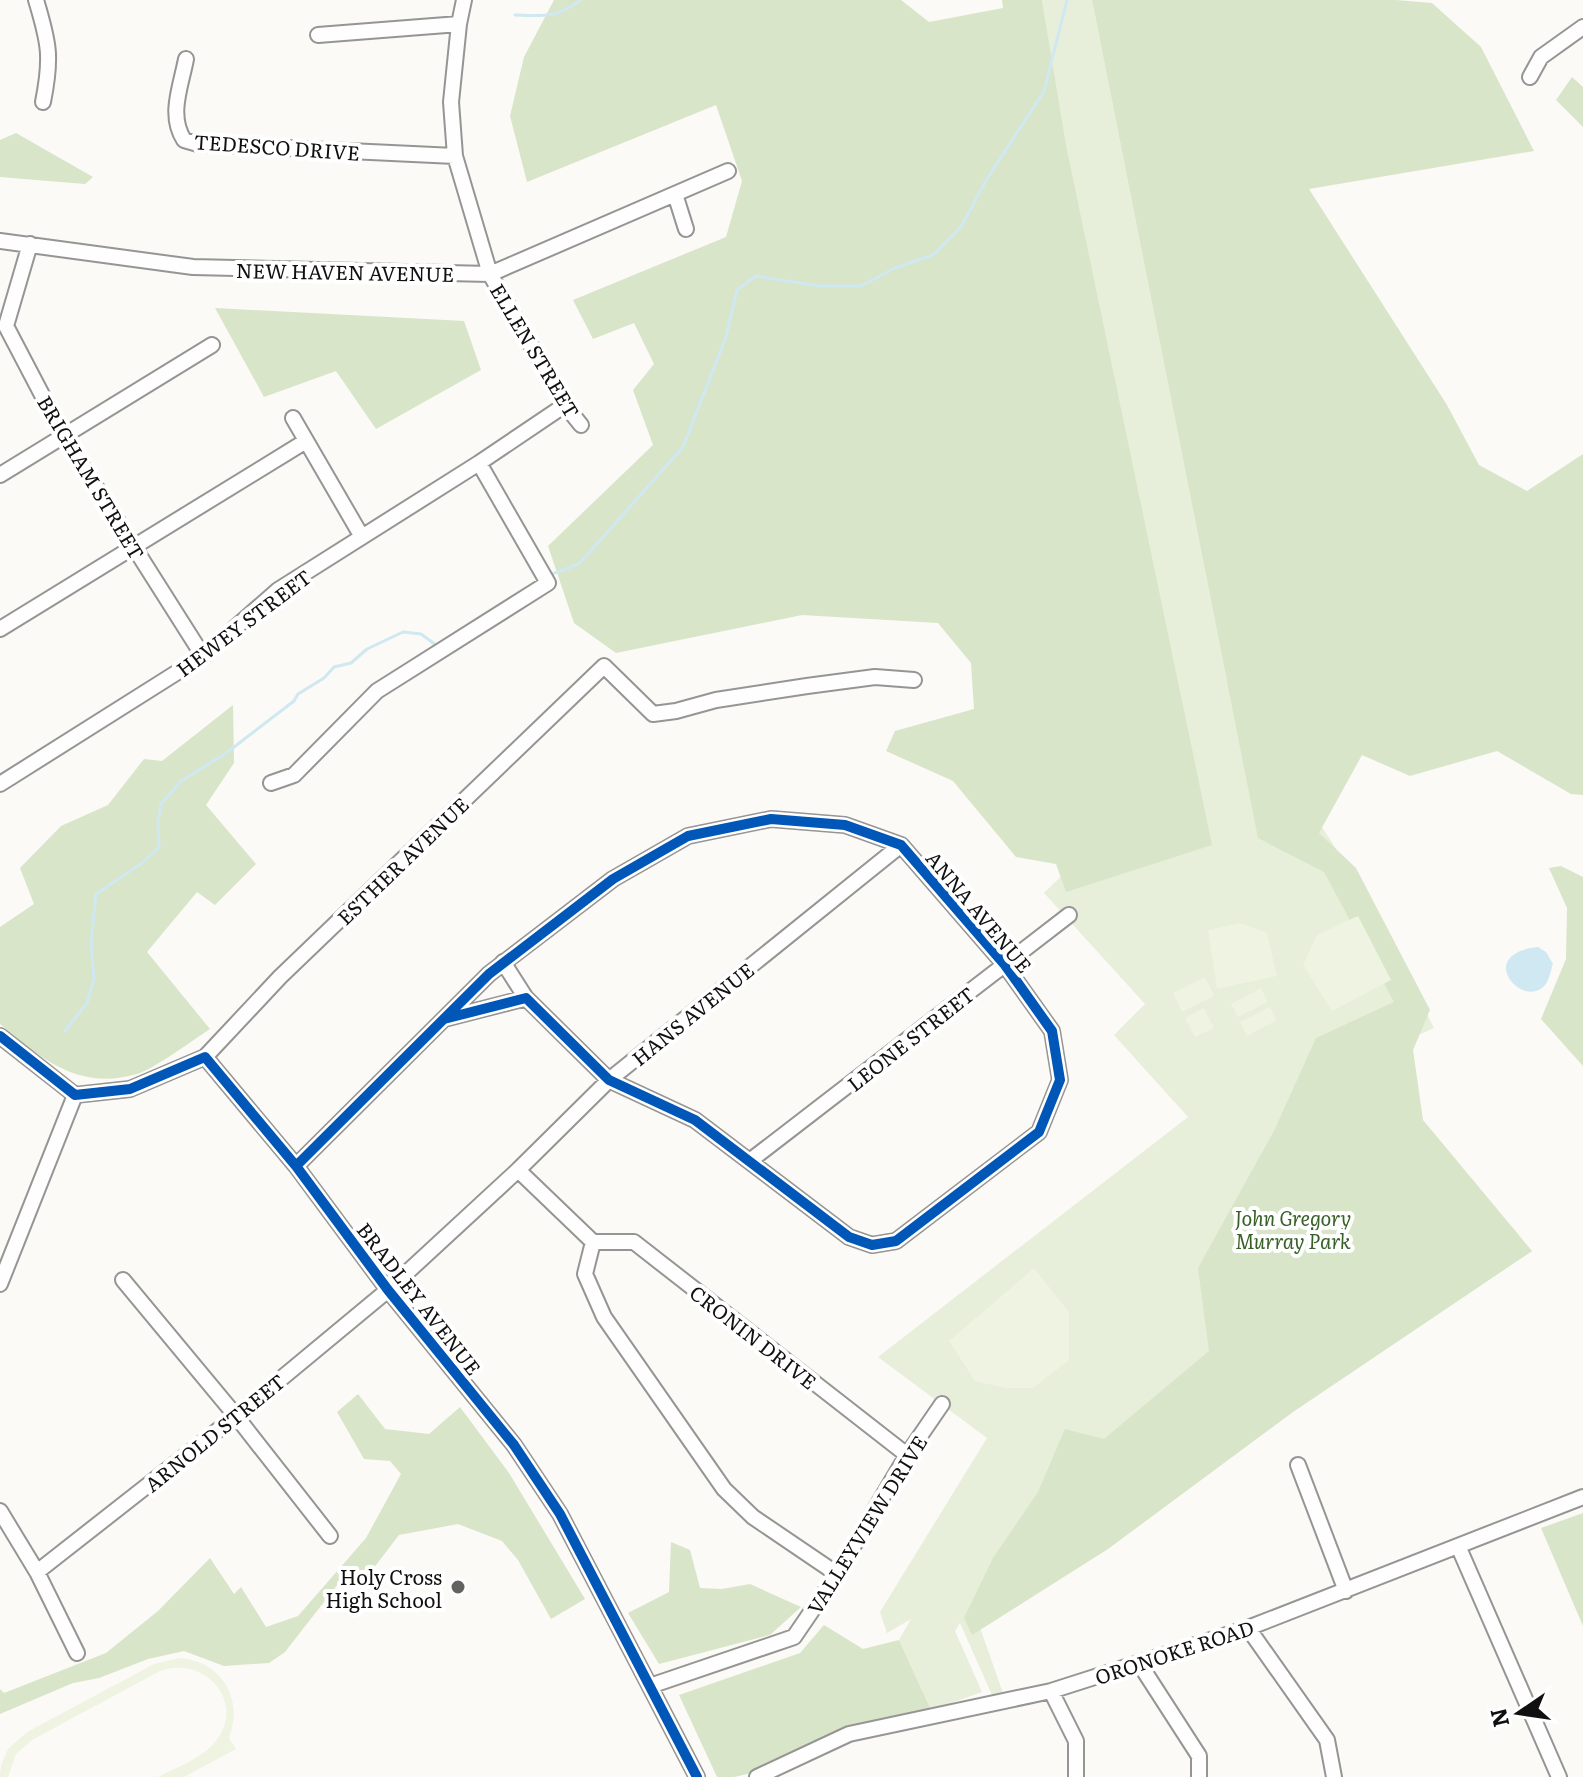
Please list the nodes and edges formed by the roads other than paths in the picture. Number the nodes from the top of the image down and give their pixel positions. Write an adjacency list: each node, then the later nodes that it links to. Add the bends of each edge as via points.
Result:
1 (36, 0): 8 (street, via 50,66)
2 (464, 0): 3 (street, ELLEN STREET)
3 (459, 24): 5 (street); 9 (street, ELLEN STREET, via 451,102)
4 (1583, 27): 7 (street, via 1541,57)
5 (318, 35)
6 (186, 59): 9 (street, TEDESCO DRIVE, via 175,115 184,140)
7 (1530, 77)
8 (43, 102)
9 (455, 156): 15 (street, ELLEN STREET)
10 (728, 171): 11 (street, NEW HAVEN AVENUE)
11 (675, 194): 12 (street); 15 (street, NEW HAVEN AVENUE)
12 (686, 229)
13 (0, 241): 14 (street, NEW HAVEN AVENUE)
14 (30, 244): 15 (street, NEW HAVEN AVENUE, via 193,267); 16 (street, BRIGHAM STREET)
15 (490, 274): 18 (street, ELLEN STREET)
16 (3, 328): 21 (street, BRIGHAM STREET)
17 (212, 345): 21 (street)
18 (565, 405): 20 (street, ELLEN STREET); 23 (street, HEWEY STREET)
19 (293, 418): 22 (street)
20 (581, 425)
21 (63, 435): 24 (street); 26 (street, BRIGHAM STREET)
22 (306, 441): 25 (street); 26 (street)
23 (479, 463): 25 (street, HEWEY STREET); 30 (street, via 548,583 377,691 294,775)
24 (0, 475)
25 (362, 537): 28 (street, HEWEY STREET, via 278,590)
26 (134, 546): 27 (street); 28 (street, BRIGHAM STREET)
27 (0, 629)
28 (203, 656): 31 (street, HEWEY STREET)
29 (914, 680): 39 (street, ESTHER AVENUE, via 875,677 649,713 604,666 280,977)
30 (271, 783)
31 (0, 784)
32 (901, 845): 34 (street, ANNA AVENUE, via 845,825 771,819 688,836 613,879); 35 (street, ANNA AVENUE); 40 (street, HANS AVENUE)
33 (1069, 915): 35 (street, LEONE STREET)
34 (503, 962): 36 (street, ANNA AVENUE); 37 (street, ANNA AVENUE)
35 (1005, 965): 42 (street, LEONE STREET); 42 (street, ANNA AVENUE, via 1052,1031 1060,1080 1039,1132 896,1241 872,1245 849,1237)
36 (526, 998): 37 (street); 40 (street, ANNA AVENUE)
37 (444, 1019): 43 (street, ANNA AVENUE)
38 (0, 1036): 41 (street)
39 (205, 1057): 41 (street, via 130,1089); 43 (street, BRADLEY AVENUE)
40 (609, 1080): 42 (street, ANNA AVENUE, via 695,1120); 44 (street, HANS AVENUE)
41 (75, 1095): 47 (street)
42 (751, 1160)
43 (296, 1166): 48 (street, BRADLEY AVENUE)
44 (518, 1170): 45 (street); 48 (street, HANS AVENUE)
45 (593, 1242): 51 (street, CRONIN DRIVE, via 634,1242); 58 (street, via 585,1274 604,1317 724,1489 753,1517)
46 (123, 1280): 50 (street)
47 (0, 1284)
48 (388, 1290): 50 (street, ARNOLD STREET); 63 (street, BRADLEY AVENUE, via 530,1468 560,1514)
49 (942, 1404): 51 (street, VALLEYVIEW DRIVE)
50 (236, 1416): 55 (street); 57 (street, ARNOLD STREET)
51 (907, 1455): 58 (street, VALLEYVIEW DRIVE)
52 (1298, 1465): 59 (street)
53 (1583, 1497): 56 (street, ORONOKE ROAD)
54 (0, 1511): 57 (street)
55 (330, 1536)
56 (1459, 1548): 59 (street, ORONOKE ROAD); 70 (street)
57 (37, 1572): 61 (street)
58 (837, 1574): 63 (street, VALLEYVIEW DRIVE, via 794,1637)
59 (1346, 1591): 60 (street, ORONOKE ROAD)
60 (1248, 1628): 62 (street, ORONOKE ROAD); 69 (street, via 1327,1740)
61 (77, 1653)
62 (1139, 1663): 64 (street, ORONOKE ROAD); 68 (street, via 1199,1756)
63 (650, 1686): 65 (street, BRADLEY AVENUE)
64 (1051, 1691): 66 (street, ORONOKE ROAD, via 849,1734); 67 (street, via 1076,1741)
65 (697, 1777)
66 (757, 1777)
67 (1076, 1777)
68 (1199, 1777)
69 (1334, 1777)
70 (1559, 1777)

